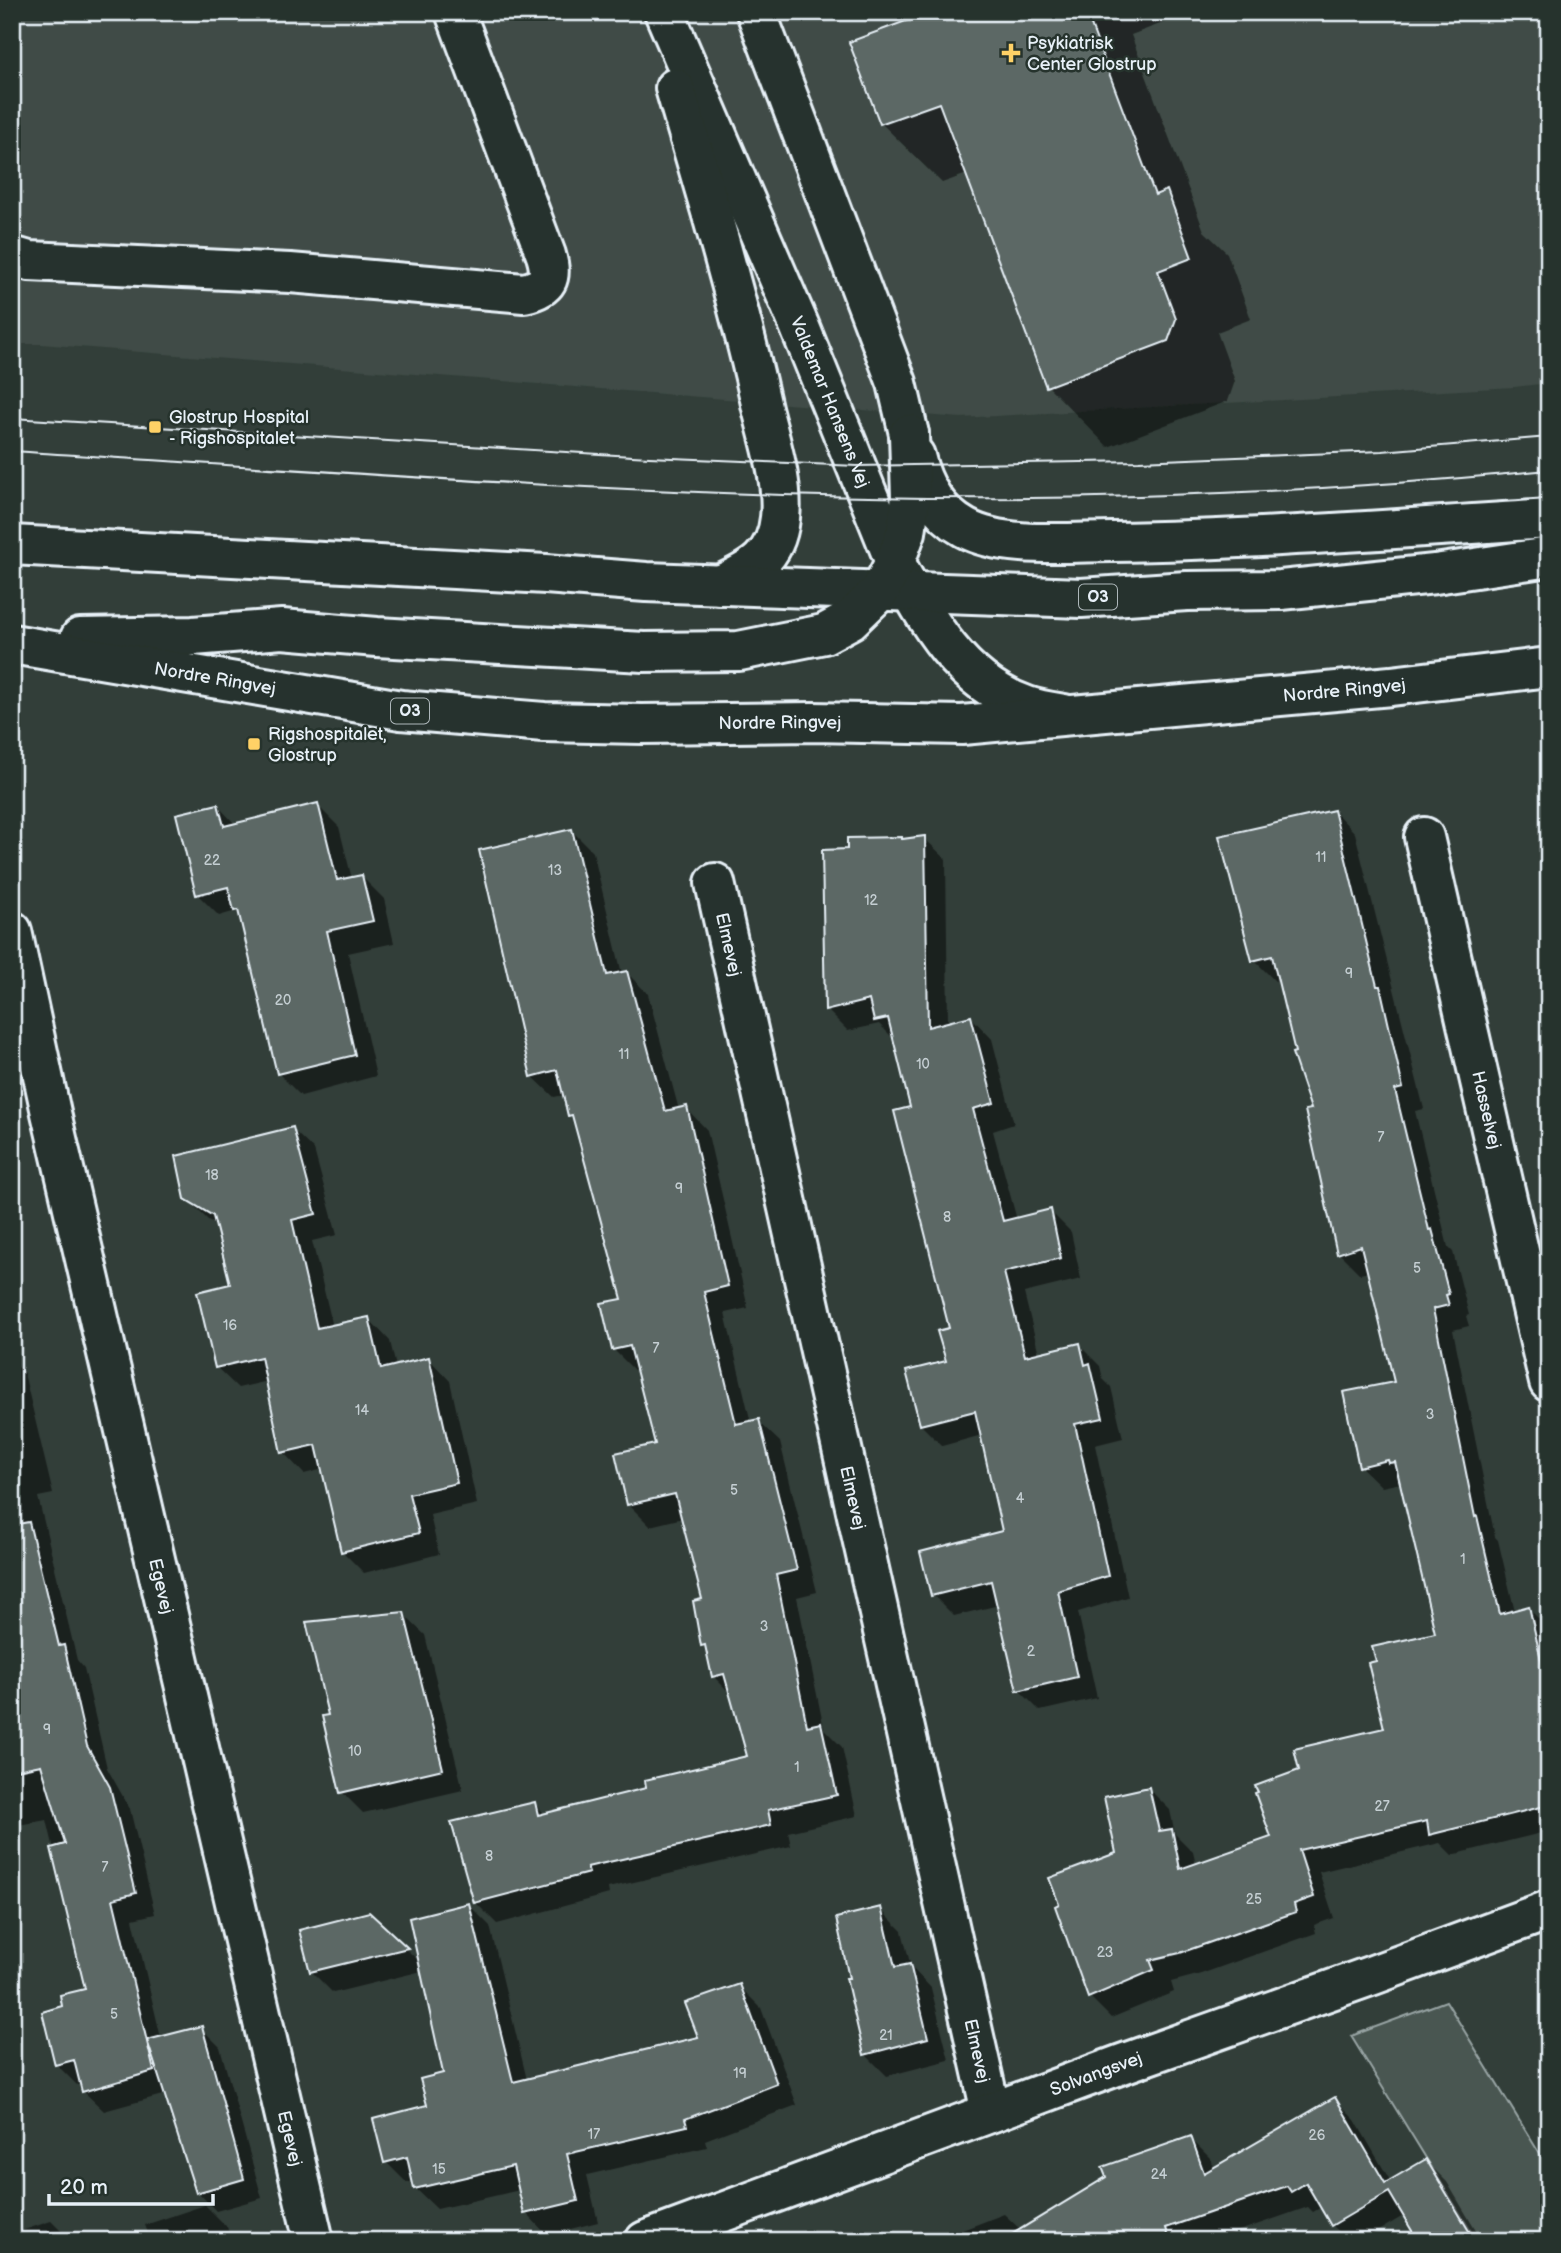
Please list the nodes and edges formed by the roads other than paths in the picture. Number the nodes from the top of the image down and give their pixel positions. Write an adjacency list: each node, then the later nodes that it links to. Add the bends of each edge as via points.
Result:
1 (455, 12): 5 (street, via 551,270 547,282 537,290 524,293 290,273 29,261)
2 (654, 12): 11 (street, via 741,318 778,483 780,518 770,551 758,565)
3 (664, 12): 10 (street, Valdemar Hansens Vej, via 799,324)
4 (756, 12): 6 (street, via 897,383)
5 (12, 256)
6 (909, 434): 7 (street, via 930,497 944,514 966,529 1020,541 1191,541); 10 (street, via 911,497)
7 (1549, 519)
8 (12, 545): 11 (street, O3)
9 (1549, 557): 10 (street, O3, via 1281,590 1081,598)
10 (896, 581): 11 (street, O3); 12 (street, via 850,620 824,634 739,651 644,652 282,629); 14 (street, Valdemar Hansens Vej, via 961,663 995,691 1027,706)
11 (720, 585)
12 (12, 642): 14 (street, Nordre Ringvej / O3, via 401,710 544,722 962,725)
13 (1549, 667): 14 (street, Nordre Ringvej / O3)
14 (1075, 717)
15 (1424, 836): 18 (street, Hasselvej)
16 (715, 883): 20 (street, Elmevej)
17 (12, 931): 21 (street, Egevej)
18 (1549, 1382)
19 (1549, 1910): 20 (street, Solvangsvej)
20 (991, 2112): 22 (street, Solvangsvej)
21 (314, 2241)
22 (645, 2241)

